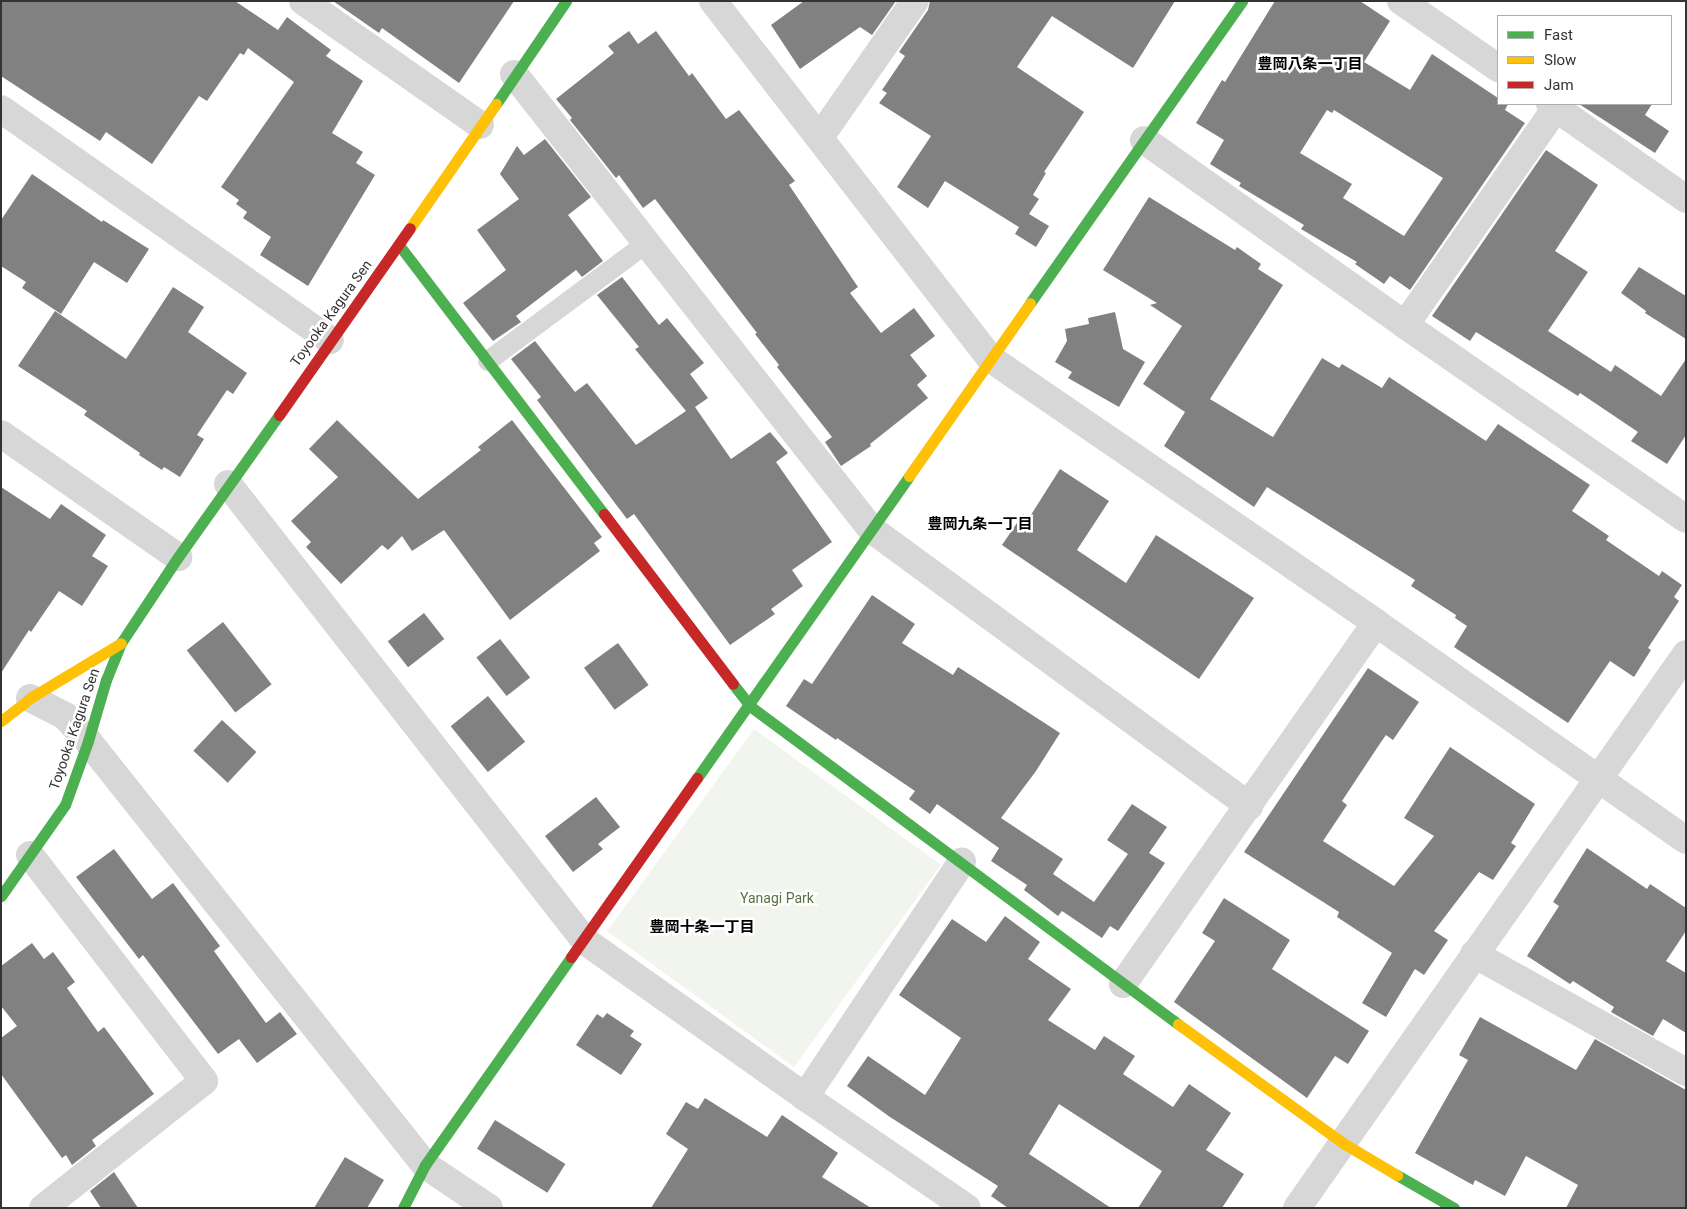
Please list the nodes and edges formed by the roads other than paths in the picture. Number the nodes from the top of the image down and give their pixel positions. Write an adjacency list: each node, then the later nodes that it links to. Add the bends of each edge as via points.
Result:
1 (303, 1): 11 (street)
2 (566, 1): 8 (street, Toyooka Kagura Sen)
3 (713, 1): 12 (street)
4 (915, 1): 12 (street)
5 (1242, 1): 13 (street)
6 (1401, 1): 7 (street)
7 (1497, 67)
8 (514, 74): 11 (street, Toyooka Kagura Sen); 15 (street)
9 (1553, 106): 14 (street); 17 (street)
10 (1, 109): 18 (street)
11 (480, 125): 16 (street, Toyooka Kagura Sen)
12 (820, 137): 19 (street)
13 (1144, 140): 17 (street); 19 (street)
14 (1686, 199)
15 (647, 243): 20 (lane); 24 (street)
16 (400, 245): 18 (street, Toyooka Kagura Sen); 20 (street)
17 (1405, 325): 23 (street)
18 (330, 340): 22 (street, Toyooka Kagura Sen)
19 (991, 359): 24 (street); 26 (street)
20 (488, 361): 30 (street)
21 (1, 434): 25 (street)
22 (228, 484): 25 (street, Toyooka Kagura Sen); 39 (street)
23 (1686, 519)
24 (871, 529): 30 (street); 34 (street)
25 (178, 557): 27 (street, Toyooka Kagura Sen)
26 (1376, 623): 33 (street); 34 (street)
27 (121, 643): 29 (street, Toyooka Kagura Sen); 32 (street, Toyooka Kagura Sen)
28 (1686, 654): 33 (street)
29 (30, 698): 31 (street, Toyooka Kagura Sen); 32 (street, via 65,716)
30 (750, 706): 37 (street); 39 (street)
31 (1, 721)
32 (88, 741): 36 (street, Toyooka Kagura Sen, via 65,805); 45 (street)
33 (1598, 778): 35 (street); 40 (street)
34 (1249, 806): 41 (street)
35 (1686, 840)
36 (30, 855): 38 (street, Toyooka Kagura Sen); 46 (street, via 204,1081)
37 (962, 862): 41 (street); 43 (street)
38 (1, 896)
39 (585, 941): 43 (street); 45 (street)
40 (1474, 954): 42 (street); 44 (street)
41 (1123, 984): 44 (street)
42 (1686, 1072)
43 (805, 1097): 49 (street)
44 (1343, 1143): 50 (street); 51 (street)
45 (425, 1165): 47 (street); 48 (street)
46 (43, 1208)
47 (403, 1208)
48 (490, 1208)
49 (967, 1208)
50 (1297, 1208)
51 (1454, 1208)

